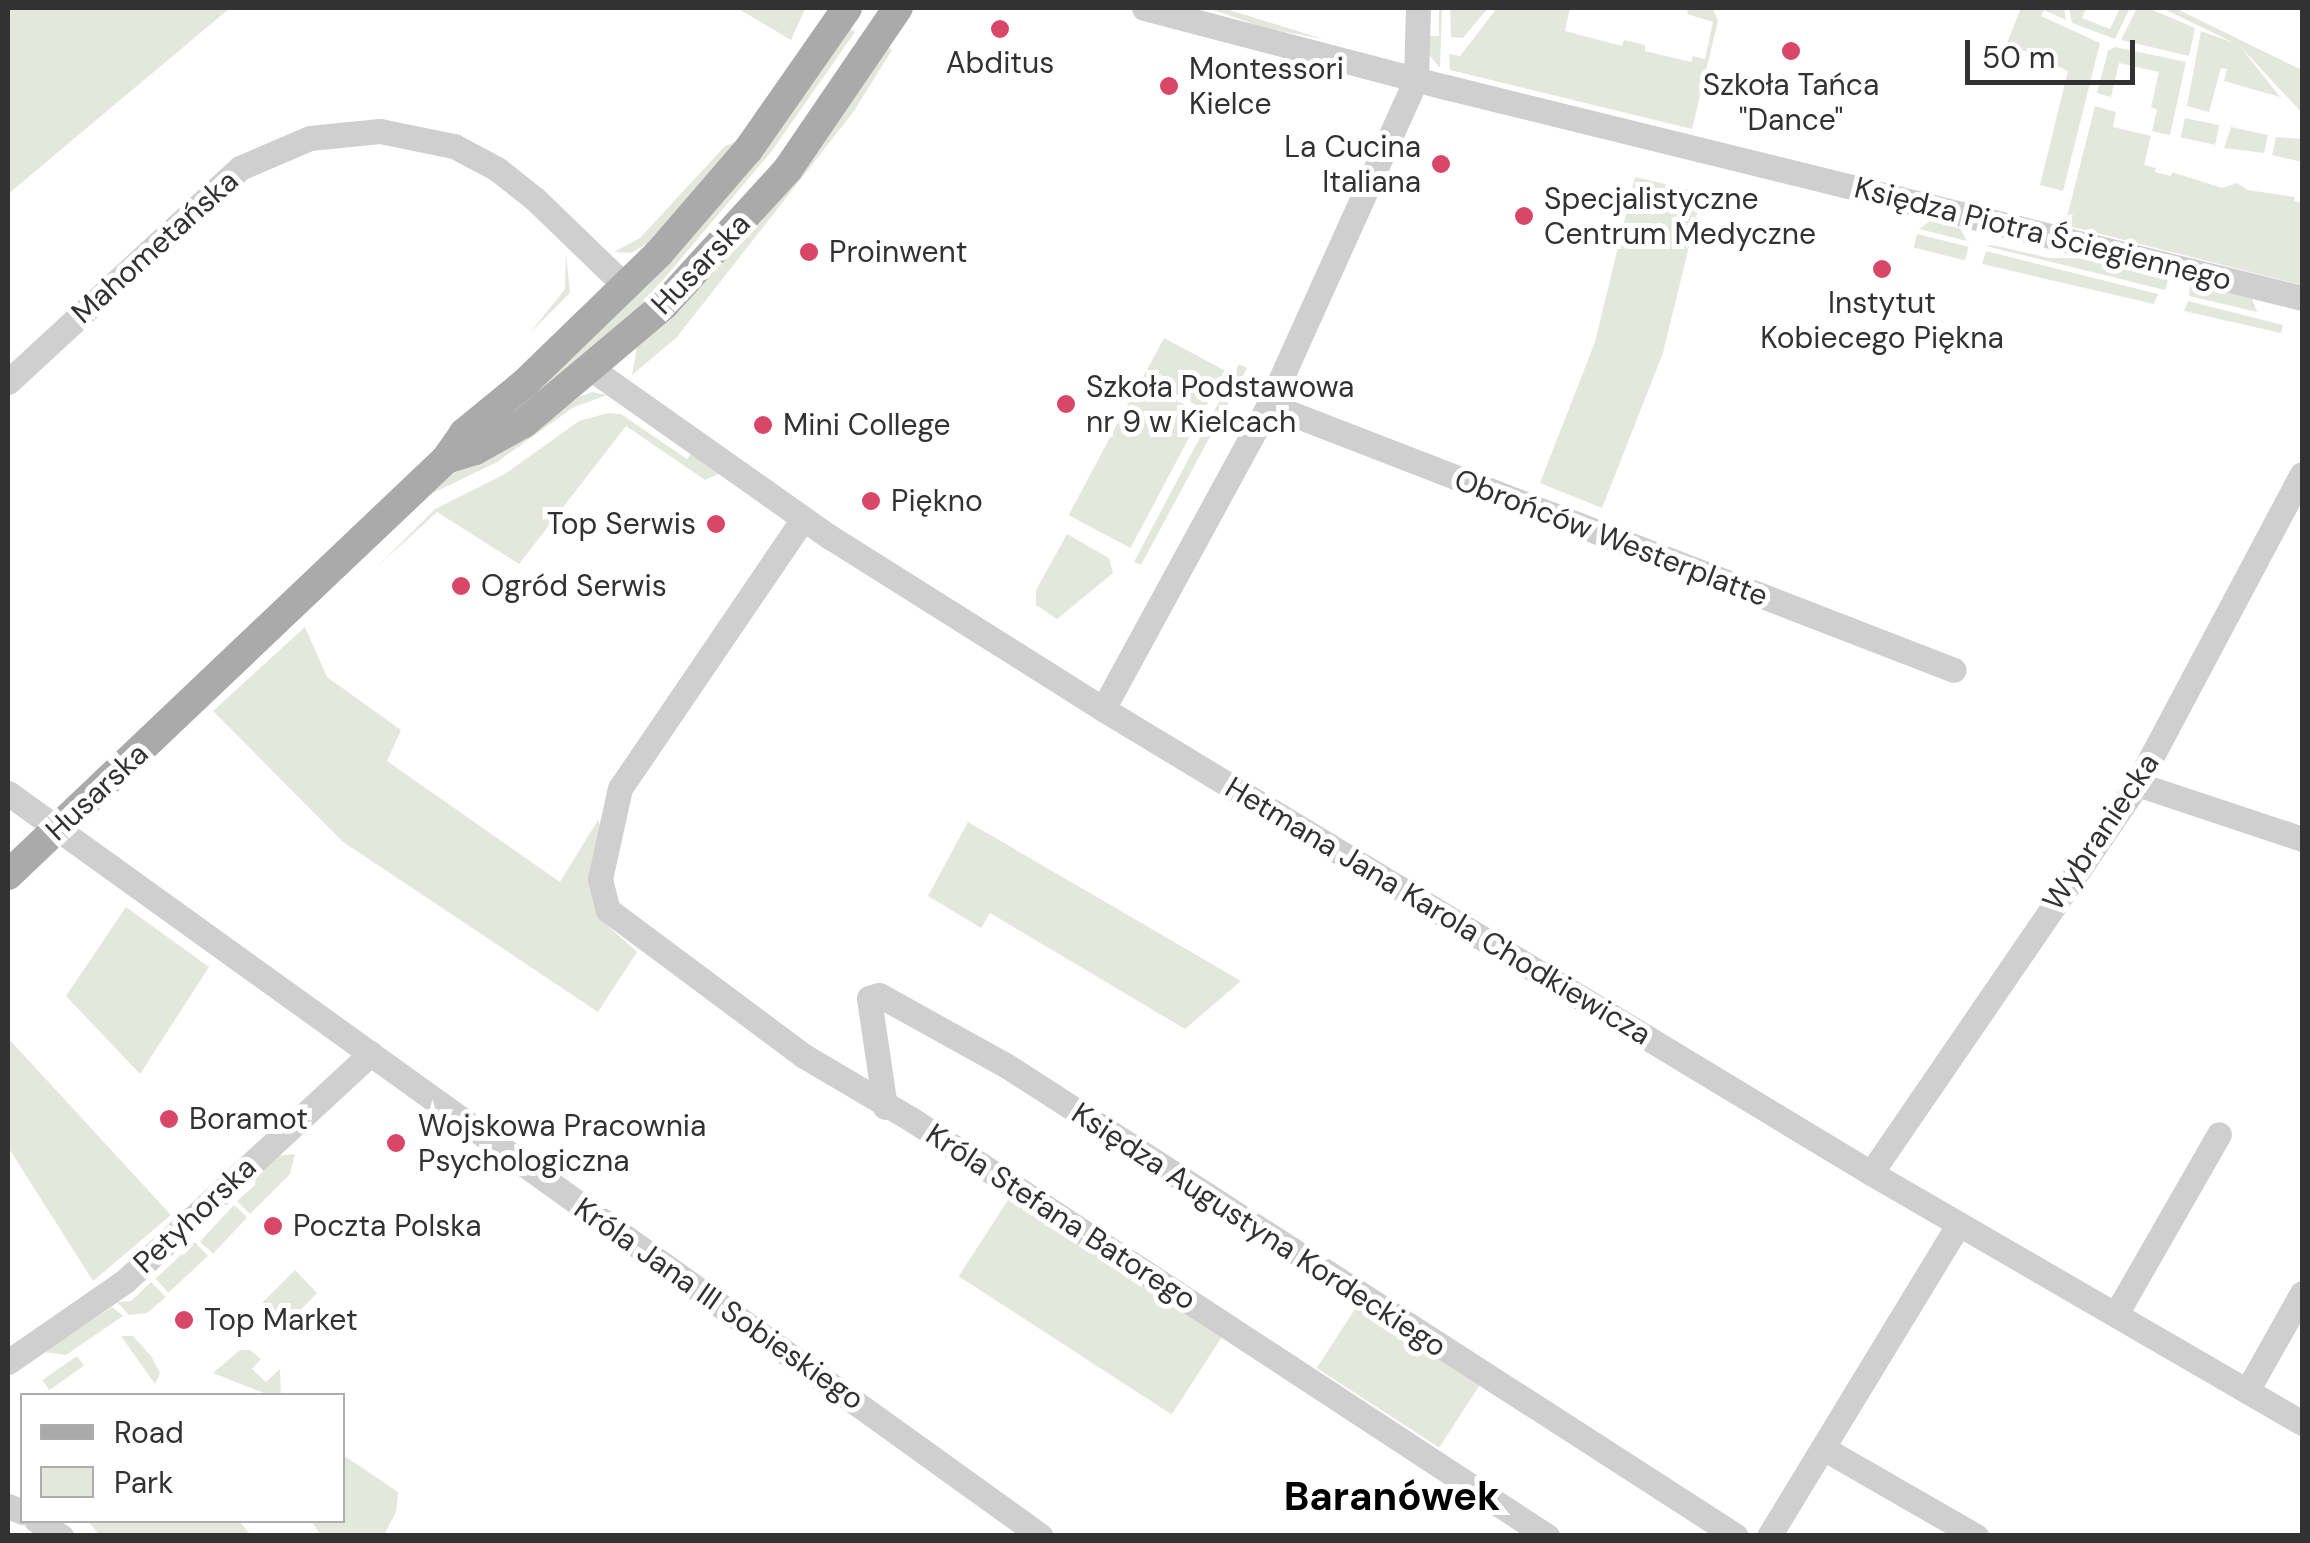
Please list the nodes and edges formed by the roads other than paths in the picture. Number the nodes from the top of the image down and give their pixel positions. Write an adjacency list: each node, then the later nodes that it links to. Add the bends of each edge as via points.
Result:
1 (847, 8): 6 (main road, Husarska, via 716,190)
2 (898, 8): 8 (main road, Husarska, via 788,169 724,244)
3 (1144, 8): 5 (street, Księdza Piotra Ściegiennego)
4 (1418, 8): 5 (street)
5 (1416, 80): 7 (street, Księdza Piotra Ściegiennego); 10 (street)
6 (625, 286): 9 (street, Mahometańska, via 496,168 454,146 380,131 310,138 240,168); 11 (main road, Husarska, via 464,433)
7 (2302, 298)
8 (593, 370): 11 (main road, Husarska, via 504,436); 13 (street, Hetmana Jana Karola Chodkiewicza)
9 (8, 382)
10 (1269, 405): 14 (street, Obrońców Westerplatte); 15 (street)
11 (446, 459): 18 (main road, Husarska)
12 (2302, 474): 16 (street, Wybraniecka)
13 (804, 519): 15 (street, Hetmana Jana Karola Chodkiewicza); 22 (street, Króla Stefana Batorego, via 620,788 600,879 619,923)
14 (1954, 670)
15 (1103, 709): 24 (street, Hetmana Jana Karola Chodkiewicza)
16 (2137, 784): 19 (street); 24 (street, Wybraniecka)
17 (8, 793): 18 (street, Króla Jana III Sobieskiego)
18 (58, 829): 20 (main road, Husarska); 21 (street, Króla Jana III Sobieskiego)
19 (2302, 840)
20 (8, 876)
21 (371, 1053): 28 (street, Petyhorska, via 125,1281); 32 (street, Króla Jana III Sobieskiego)
22 (885, 1107): 33 (street, Króla Stefana Batorego); 34 (street, Księdza Augustyna Kordeckiego, via 869,998 879,995 1006,1066)
23 (2220, 1134): 27 (street)
24 (1872, 1173): 25 (street, Hetmana Jana Karola Chodkiewicza)
25 (1958, 1224): 27 (street, Hetmana Jana Karola Chodkiewicza); 31 (street)
26 (2302, 1293): 29 (street)
27 (2116, 1314): 29 (street, Hetmana Jana Karola Chodkiewicza)
28 (8, 1362)
29 (2247, 1392): 30 (street, Hetmana Jana Karola Chodkiewicza)
30 (2302, 1424)
31 (1823, 1448): 35 (street); 36 (street)
32 (1041, 1536)
33 (1547, 1536)
34 (1736, 1536)
35 (1769, 1536)
36 (1976, 1536)

